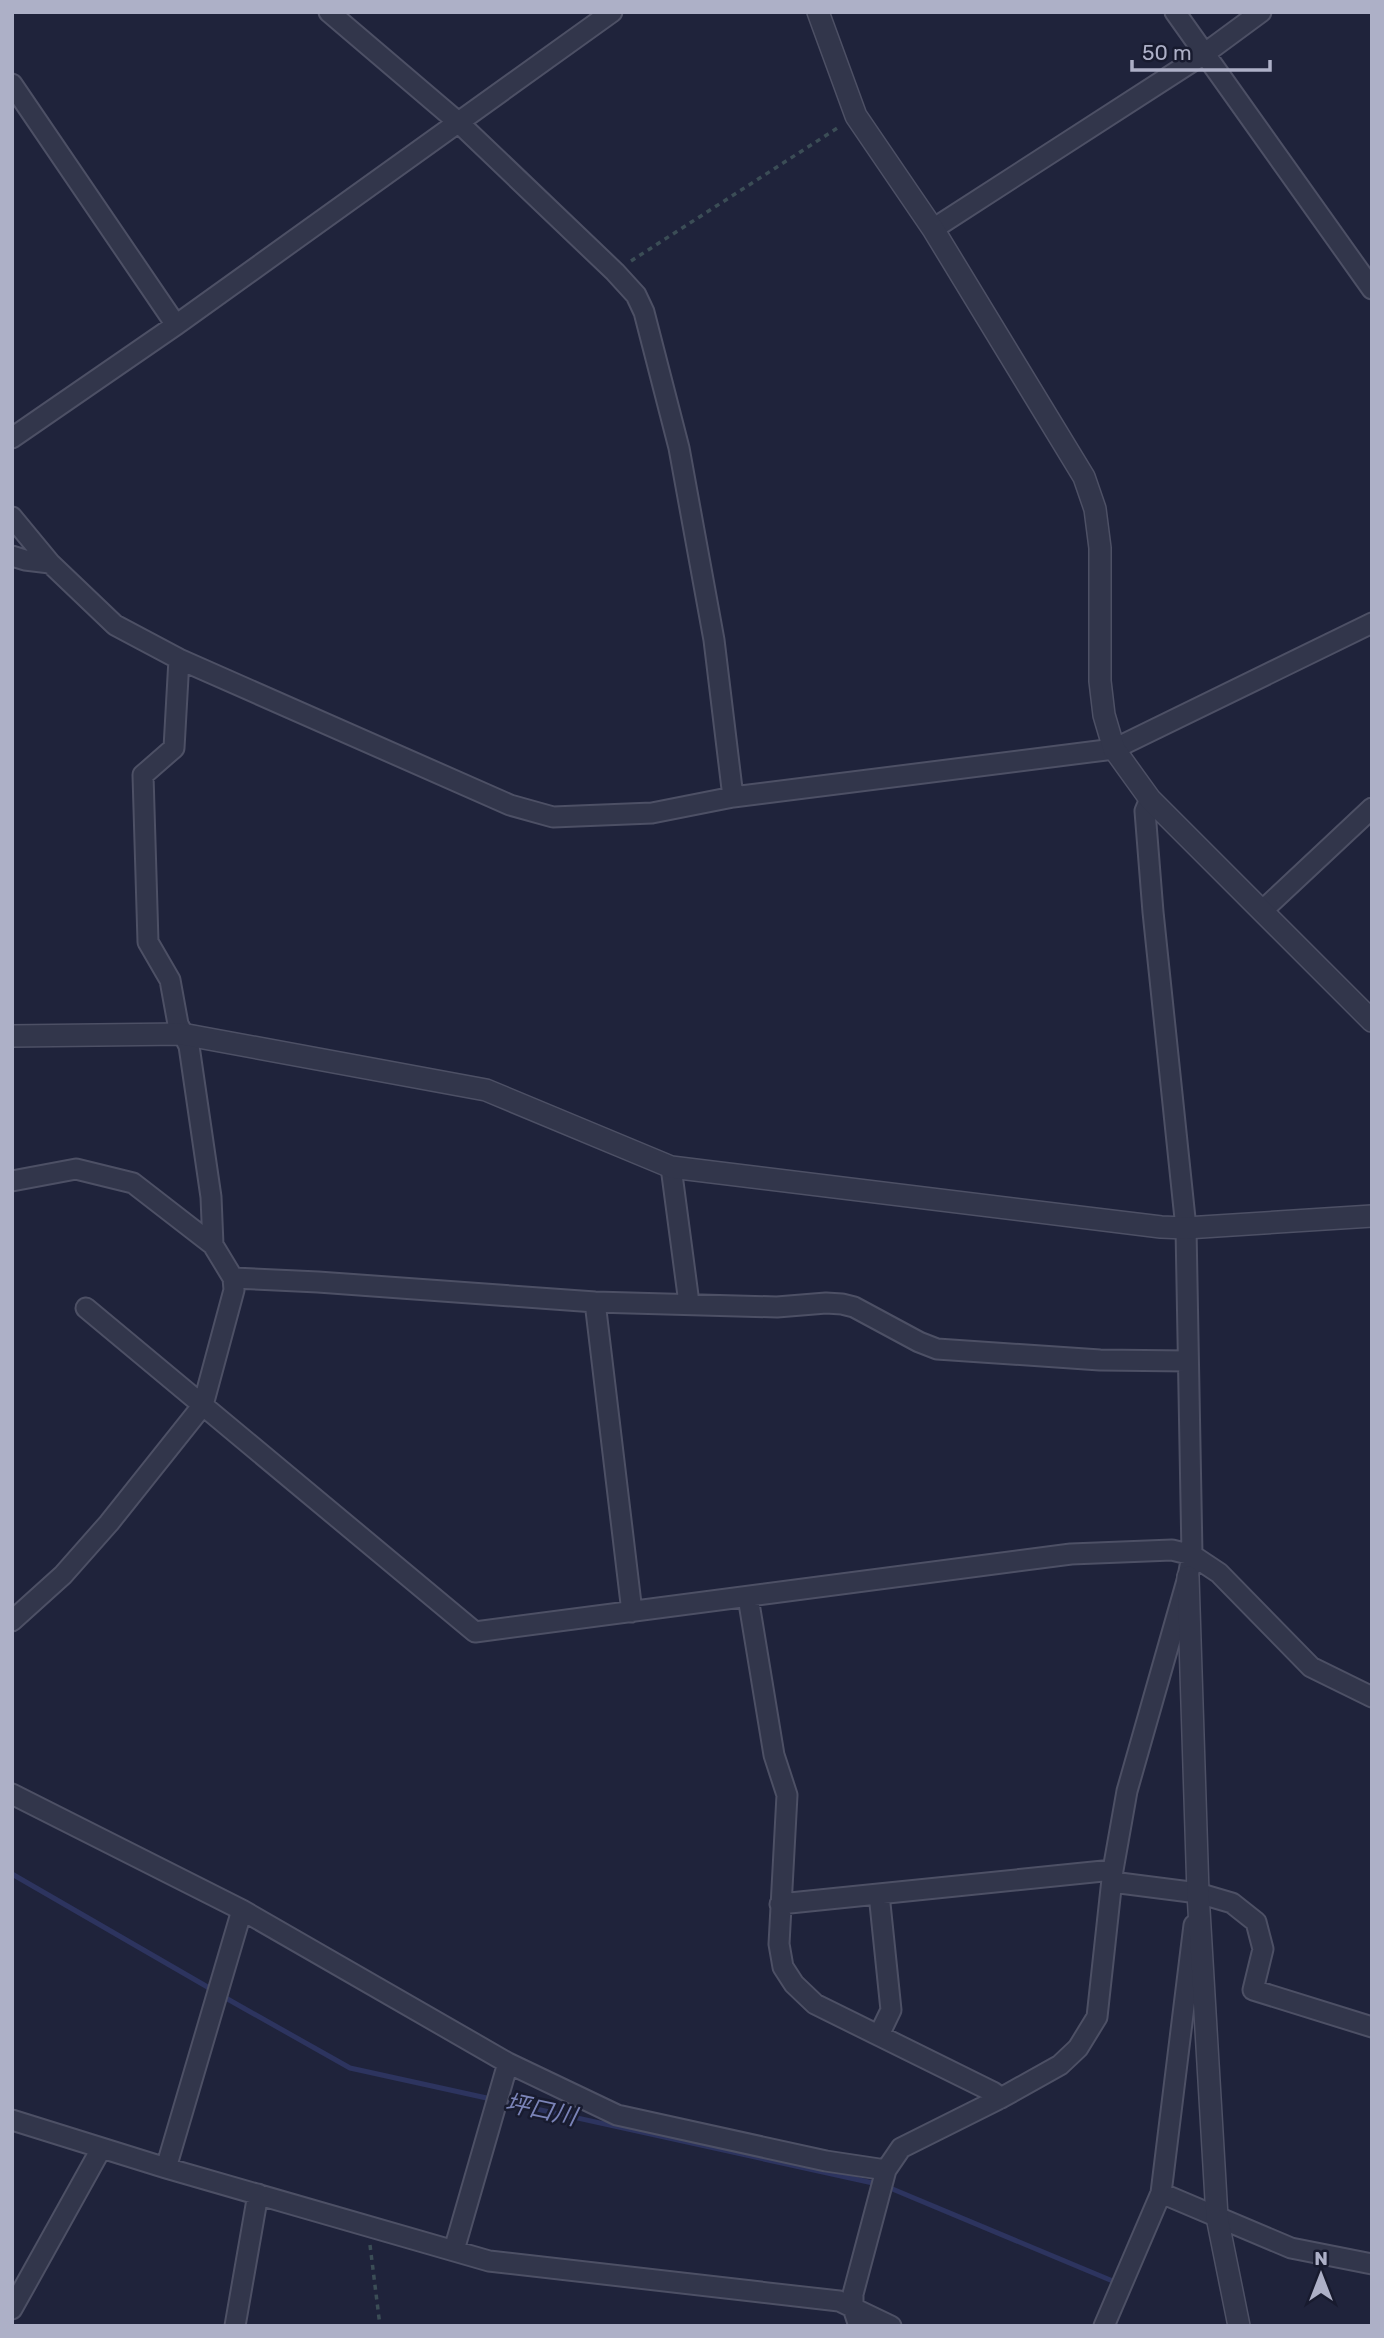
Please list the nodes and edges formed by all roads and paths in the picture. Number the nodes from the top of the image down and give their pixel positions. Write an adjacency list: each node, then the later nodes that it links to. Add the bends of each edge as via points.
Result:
1 (329, 12): 9 (street)
2 (612, 12): 9 (street)
3 (818, 12): 8 (street)
4 (1175, 12): 6 (street)
5 (1261, 12): 6 (street)
6 (1204, 54): 10 (street); 12 (street)
7 (12, 84): 13 (street)
8 (856, 116): 10 (street); 11 (path)
9 (457, 122): 11 (street); 13 (street)
10 (933, 229): 20 (street, via 1088,488 1100,548 1100,681)
11 (615, 272): 21 (street, via 636,295 644,312 679,448 714,640)
12 (1372, 289)
13 (176, 325): 14 (street)
14 (12, 438)
15 (12, 517): 17 (street)
16 (12, 556): 17 (street)
17 (50, 563): 19 (street, via 115,625)
18 (1372, 623): 20 (street)
19 (179, 659): 21 (street, via 510,805 553,817 652,813); 26 (street, via 174,748 143,775 148,942 170,979)
20 (1114, 749): 21 (street); 22 (street)
21 (733, 797)
22 (1150, 800): 24 (street); 31 (street, via 1145,811 1153,912)
23 (1372, 808): 24 (street)
24 (1262, 911): 25 (street)
25 (1372, 1020)
26 (182, 1034): 27 (street); 28 (street, via 486,1090); 32 (street, via 189,1046)
27 (12, 1036)
28 (671, 1167): 31 (street); 35 (street)
29 (12, 1181): 32 (street, via 76,1169 133,1183)
30 (1372, 1216): 31 (street)
31 (1186, 1228): 37 (street)
32 (214, 1245): 33 (street)
33 (233, 1278): 34 (street); 38 (street, via 234,1290)
34 (595, 1302): 35 (street); 42 (street)
35 (689, 1303): 37 (street, via 842,1304 919,1342 959,1352)
36 (86, 1308): 38 (street)
37 (1188, 1361): 39 (street)
38 (203, 1405): 42 (street, via 475,1632); 43 (street, via 63,1575)
39 (1192, 1555): 40 (street); 41 (street, via 1172,1550 1071,1554); 44 (street, via 1219,1573 1311,1667)
40 (1188, 1577): 46 (street, via 1126,1791); 47 (street)
41 (748, 1597): 42 (street); 49 (street, via 774,1755 787,1795)
42 (632, 1612)
43 (12, 1621)
44 (1370, 1691)
45 (12, 1794): 50 (street)
46 (1112, 1876): 47 (street); 48 (street); 54 (street, via 1097,2017 1078,2048 1060,2065)
47 (1198, 1893): 51 (street, via 1232,1903 1256,1922 1263,1949 1253,1990); 59 (street); 61 (street)
48 (880, 1894): 49 (street); 52 (street, via 891,2010)
49 (780, 1904): 52 (street, via 783,1967 794,1984 815,2004)
50 (243, 1910): 53 (street); 57 (street)
51 (1372, 2027)
52 (879, 2035): 54 (street)
53 (508, 2063): 58 (street, via 617,2115); 63 (street)
54 (1001, 2098): 58 (street, via 901,2148)
55 (12, 2120): 56 (street)
56 (101, 2149): 57 (street); 65 (street)
57 (166, 2168): 60 (street)
58 (886, 2170): 66 (street, via 853,2294)
59 (1161, 2193): 61 (street); 70 (street)
60 (258, 2194): 62 (street); 67 (street)
61 (1217, 2217): 64 (street, via 1291,2248); 71 (street)
62 (368, 2226): 63 (street); 68 (path)
63 (454, 2250): 66 (street, via 489,2261 839,2301)
64 (1372, 2264)
65 (12, 2309)
66 (856, 2317): 69 (street)
67 (235, 2326)
68 (380, 2326)
69 (891, 2326)
70 (1104, 2326)
71 (1239, 2326)

